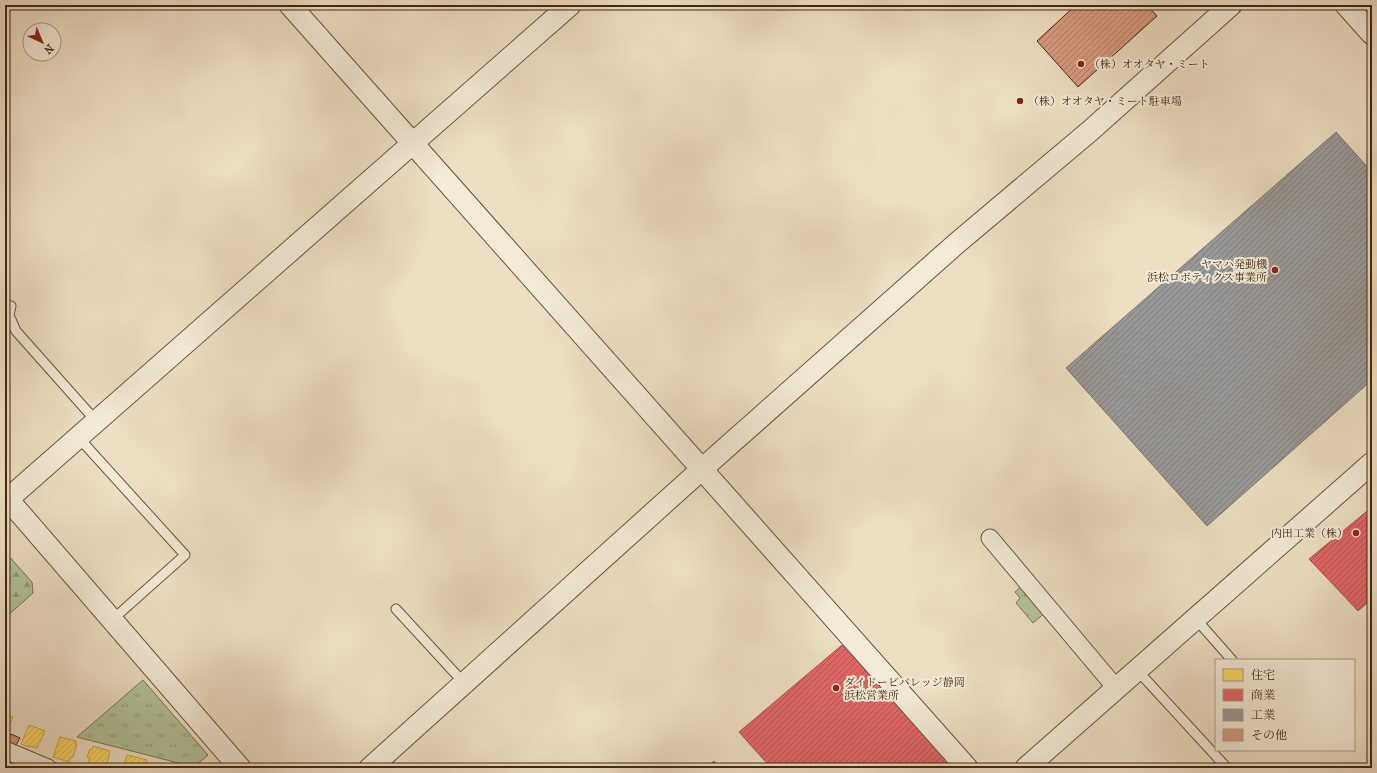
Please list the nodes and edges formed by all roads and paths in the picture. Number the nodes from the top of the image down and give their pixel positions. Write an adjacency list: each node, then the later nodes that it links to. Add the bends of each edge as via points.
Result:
1 (290, 5): 6 (street)
2 (570, 5): 6 (street)
3 (1231, 5): 11 (street)
4 (1346, 5): 5 (street)
5 (1372, 34)
6 (413, 144): 8 (street); 11 (street)
7 (12, 306): 8 (lane, via 9,315 16,331)
8 (96, 421): 9 (street)
9 (78, 437): 12 (street); 16 (lane, via 185,554)
10 (1372, 463): 15 (street)
11 (702, 469): 19 (street); 25 (street)
12 (6, 499): 16 (street)
13 (990, 538): 20 (street)
14 (396, 609): 19 (lane)
15 (1195, 618): 17 (lane); 18 (street)
16 (112, 620): 23 (street)
17 (1231, 659)
18 (1137, 670): 20 (street); 27 (lane)
19 (464, 683): 24 (street)
20 (1116, 688): 26 (street)
21 (5, 750): 22 (street)
22 (48, 768)
23 (240, 768)
24 (370, 768)
25 (967, 768)
26 (1026, 768)
27 (1227, 768)

